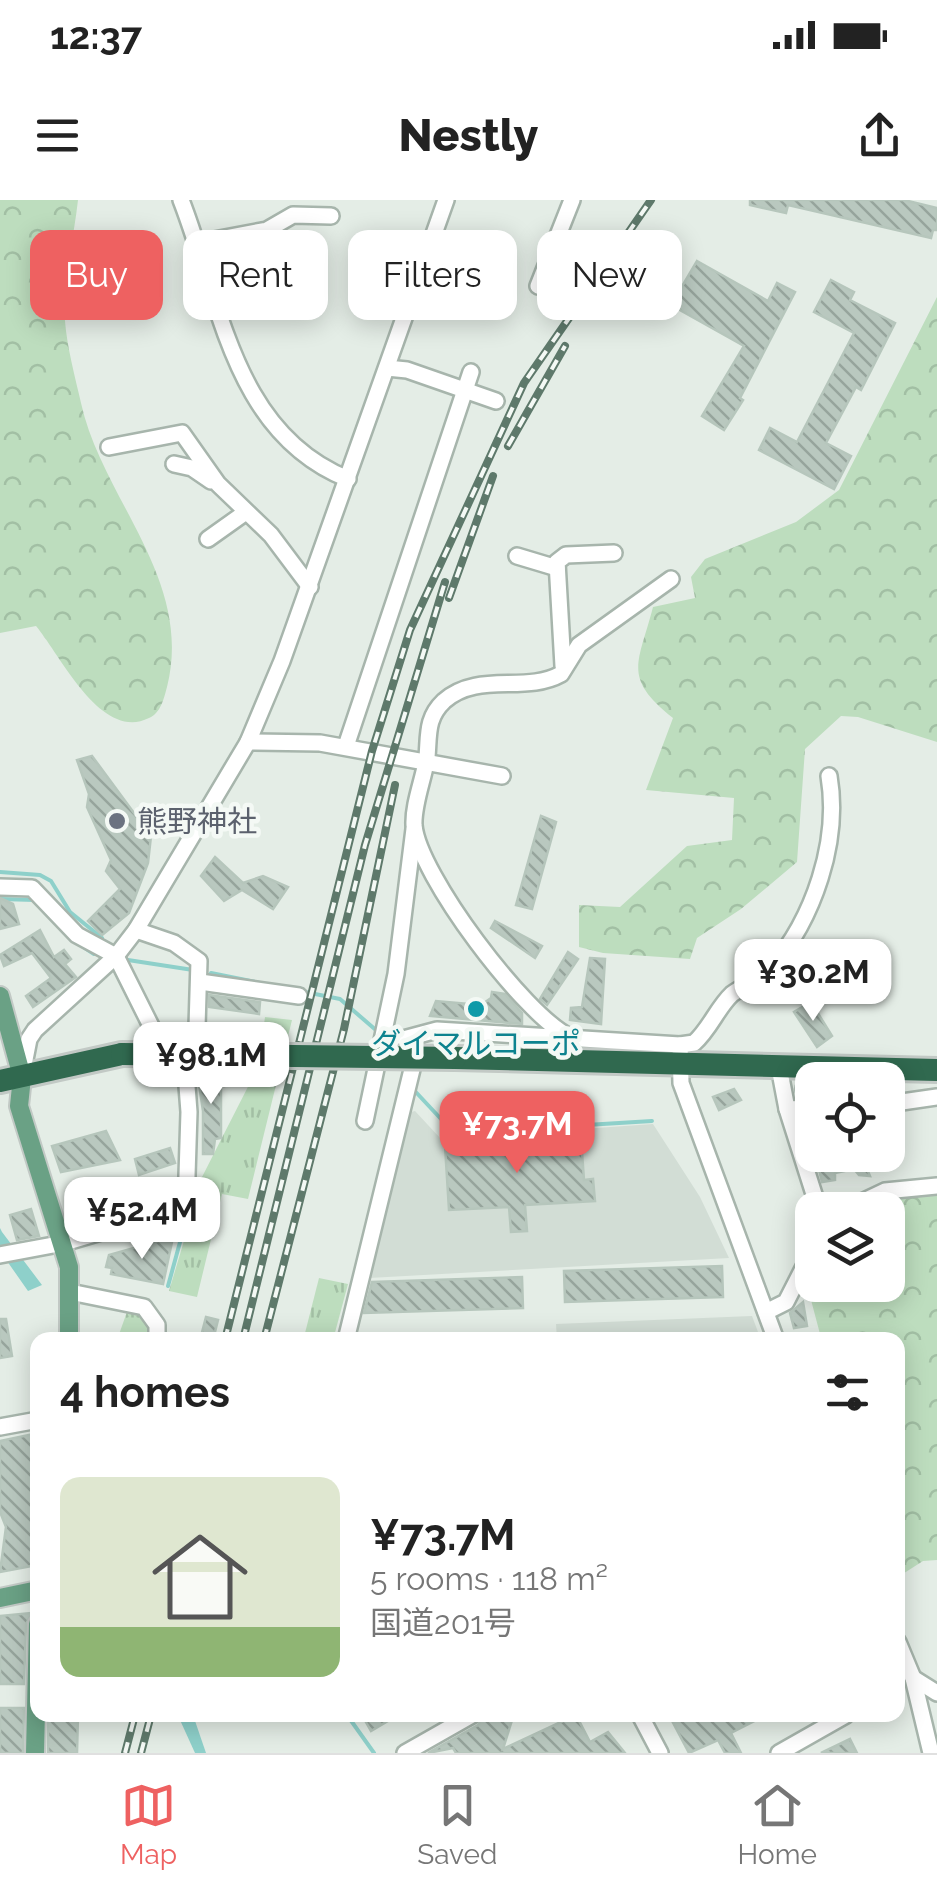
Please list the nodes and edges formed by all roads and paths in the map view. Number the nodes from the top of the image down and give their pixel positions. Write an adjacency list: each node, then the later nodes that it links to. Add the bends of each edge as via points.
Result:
1 (182, 200): 5 (street)
2 (446, 200): 9 (street)
3 (572, 200): 7 (street)
4 (331, 216): 6 (street, via 294,215)
5 (193, 230)
6 (267, 230)
7 (560, 230)
8 (223, 320): 14 (street, via 245,386 274,430)
9 (387, 368): 10 (street); 14 (street)
10 (468, 380): 11 (street); 25 (street)
11 (496, 401)
12 (109, 447): 15 (street, via 182,433)
13 (174, 464): 15 (street)
14 (348, 479): 22 (street)
15 (218, 484): 16 (street)
16 (246, 512): 17 (street); 22 (street)
17 (208, 539)
18 (614, 553): 20 (street, via 566,555)
19 (517, 556): 20 (street)
20 (557, 568): 23 (street)
21 (672, 580): 23 (street, via 579,645)
22 (310, 586): 24 (street)
23 (564, 670): 26 (street, via 554,678 458,691 430,719)
24 (248, 742): 25 (street); 31 (street)
25 (346, 746): 26 (street)
26 (427, 759): 27 (street); 29 (street)
27 (502, 776)
28 (829, 776): 39 (street, via 834,821 815,894 795,933 769,971 733,993)
29 (414, 825): 37 (street, via 432,868 501,975 538,1017); 38 (street)
30 (0, 887): 32 (street, via 32,888 77,935)
31 (136, 930): 32 (street); 33 (street, via 174,943 199,961)
32 (116, 956): 40 (street, via 156,1034); 43 (street, via 35,1030)
33 (200, 982): 35 (street); 40 (street, via 197,1060)
34 (0, 996): 43 (main road)
35 (299, 996)
36 (422, 1036): 37 (street, via 437,1030); 38 (street); 59 (street)
37 (570, 1037): 39 (street)
38 (380, 1045): 48 (street)
39 (680, 1055): 41 (highway); 43 (highway, bridge, via 122,1054); 56 (street, via 681,1082)
40 (185, 1060): 52 (street, via 186,1207)
41 (779, 1067): 42 (highway); 46 (street)
42 (937, 1070)
43 (11, 1079): 52 (main road)
44 (937, 1096): 45 (street)
45 (905, 1101)
46 (787, 1108): 47 (street); 50 (street)
47 (795, 1108)
48 (365, 1121)
49 (937, 1186): 51 (street)
50 (813, 1192)
51 (883, 1192)
52 (64, 1243): 53 (street); 55 (main road)
53 (0, 1255)
54 (795, 1284): 56 (street, via 786,1302)
55 (70, 1292): 57 (main road); 58 (street, via 144,1307)
56 (766, 1312): 60 (street)
57 (68, 1332)
58 (157, 1332)
59 (348, 1332)
60 (773, 1332)
61 (30, 1421): 62 (street)
62 (0, 1427)
63 (30, 1592): 64 (main road)
64 (0, 1598)
65 (905, 1659): 66 (street)
66 (913, 1678): 67 (street); 68 (street); 77 (street)
67 (905, 1683)
68 (937, 1693)
69 (36, 1722): 74 (main road)
70 (459, 1722): 75 (street)
71 (644, 1722): 76 (street)
72 (834, 1722): 73 (street)
73 (785, 1751)
74 (35, 1753)
75 (404, 1753)
76 (660, 1753)
77 (931, 1753)

